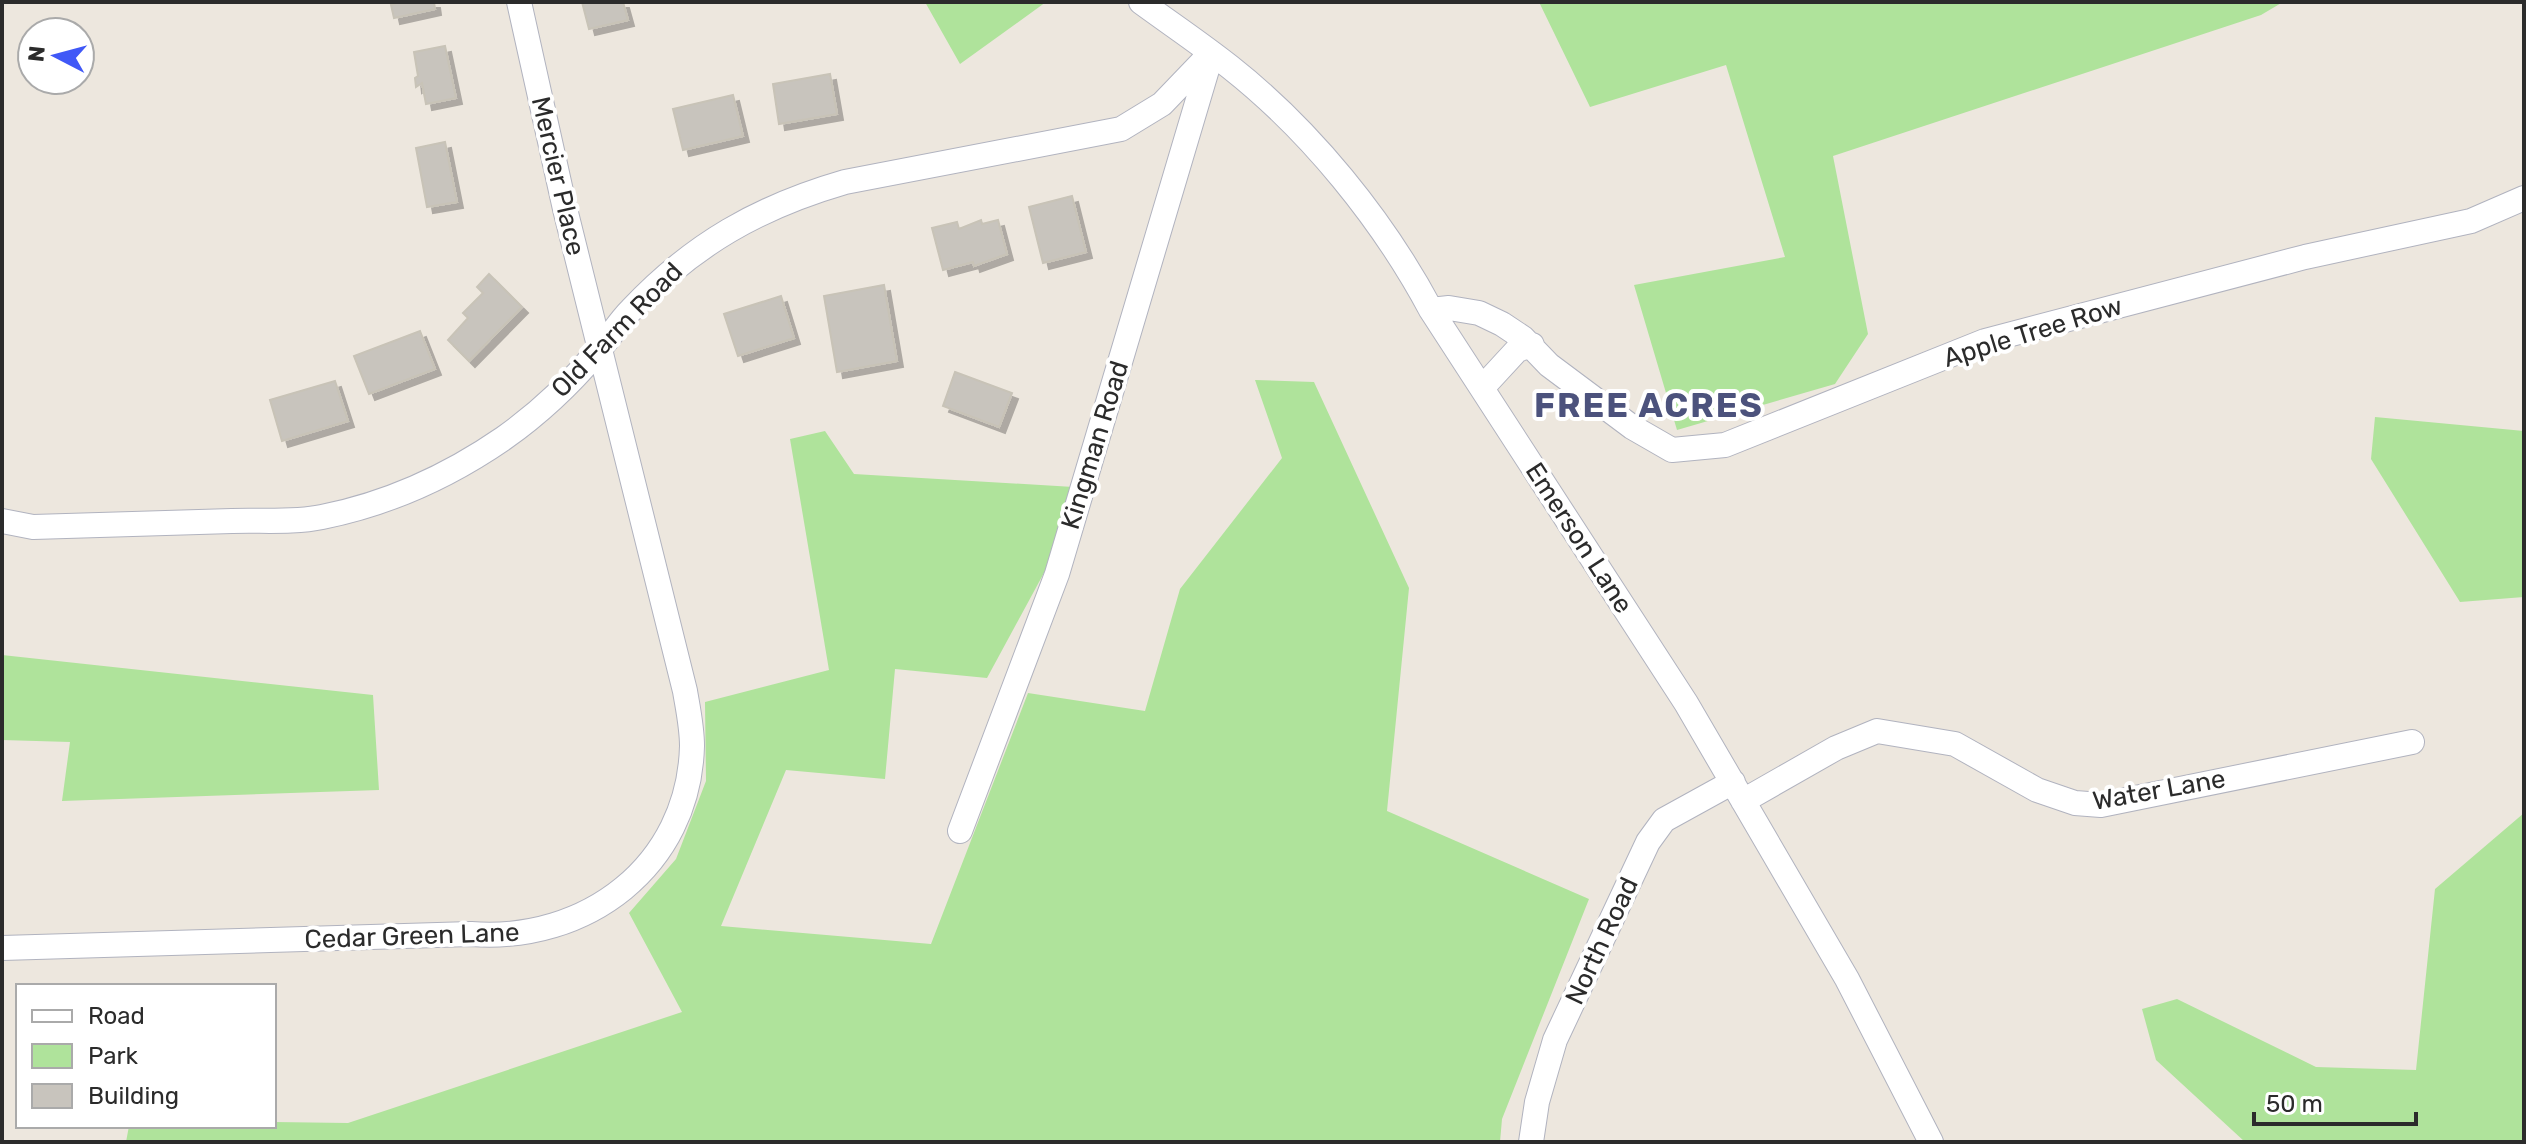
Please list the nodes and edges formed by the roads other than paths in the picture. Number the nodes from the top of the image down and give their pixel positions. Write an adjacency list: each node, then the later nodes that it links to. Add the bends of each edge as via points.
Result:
1 (519, 2): 7 (street, Mercier Place)
2 (1141, 2): 3 (street, Emerson Lane)
3 (1211, 53): 5 (street, Emerson Lane, via 1302,134 1411,272); 7 (street, Old Farm Road, via 1162,104 1121,129 845,182 764,210 726,230 668,273); 12 (street, Kingman Road, via 1057,574)
4 (2524, 198): 6 (street, Apple Tree Row, via 2471,221 2305,257 1985,341 1725,445 1672,450 1598,402 1549,365)
5 (1431, 310): 6 (street, Apple Tree Row, via 1479,313); 8 (street, Emerson Lane)
6 (1532, 345): 8 (street, via 1517,350)
7 (600, 349): 9 (street, Old Farm Road, via 505,437 462,465 368,505 319,518 33,527); 13 (street, Cedar Green Lane, via 691,725 690,766 680,806 663,843 638,875 607,902 532,933)
8 (1482, 388): 11 (street, Emerson Lane)
9 (2, 521)
10 (2412, 742): 11 (street, Water Lane, via 2101,805 2037,790 1955,744 1877,731)
11 (1738, 792): 14 (street, North Road, via 1664,820 1648,842 1555,1040); 15 (street, Emerson Lane, via 1847,979)
12 (960, 831)
13 (2, 948)
14 (1531, 1142)
15 (1931, 1142)

